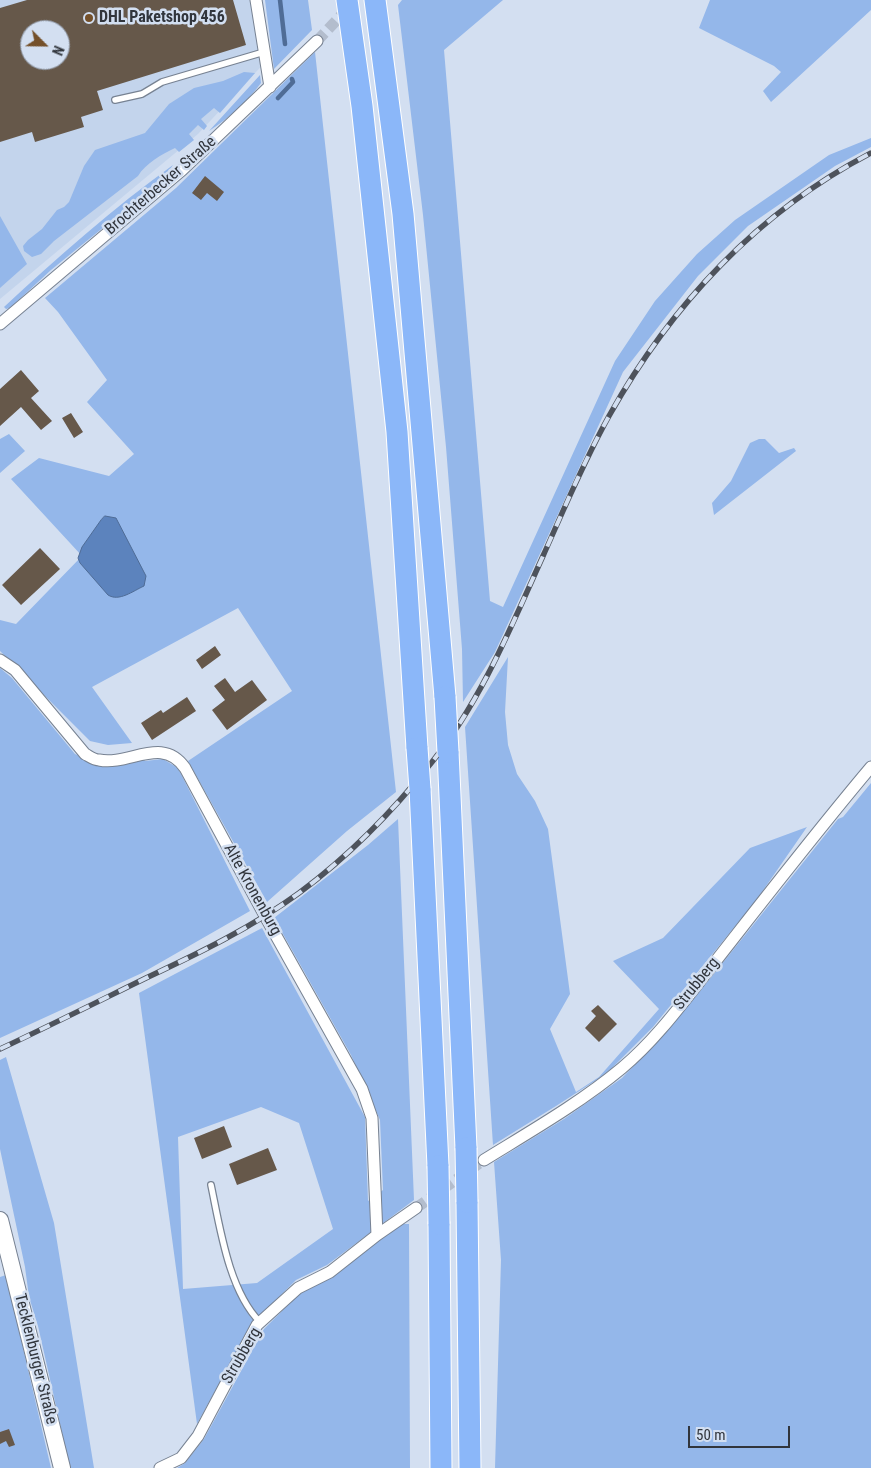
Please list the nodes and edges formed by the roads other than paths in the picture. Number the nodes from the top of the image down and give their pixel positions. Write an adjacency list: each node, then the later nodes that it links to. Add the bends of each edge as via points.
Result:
1 (256, 0): 5 (street)
2 (346, 0): 19 (highway, bridge, via 362,106 397,432 420,789 438,1166)
3 (375, 0): 20 (highway, bridge, via 403,214 446,697 466,1148)
4 (316, 42): 6 (street, Brochterbecker Straße)
5 (264, 52): 6 (street); 7 (lane, via 162,82 142,94)
6 (270, 87): 8 (street, Brochterbecker Straße, via 182,170)
7 (116, 100)
8 (1, 321)
9 (0, 660): 15 (street, Alte Kronenburg, via 16,670 85,754 97,760 113,761 159,752 179,759 185,768 362,1089 372,1118)
10 (871, 767): 11 (street, Strubberg, via 652,1038 623,1067 574,1104)
11 (484, 1160)
12 (211, 1185): 16 (lane, via 227,1259 242,1296)
13 (416, 1208): 15 (street, Strubberg)
14 (0, 1220): 17 (main road, Tecklenburger Straße)
15 (377, 1235): 16 (street, Strubberg, via 330,1272 298,1288)
16 (260, 1322): 18 (street, Strubberg, via 198,1436 182,1458)
17 (62, 1468)
18 (160, 1468)
19 (441, 1468)
20 (470, 1468)

